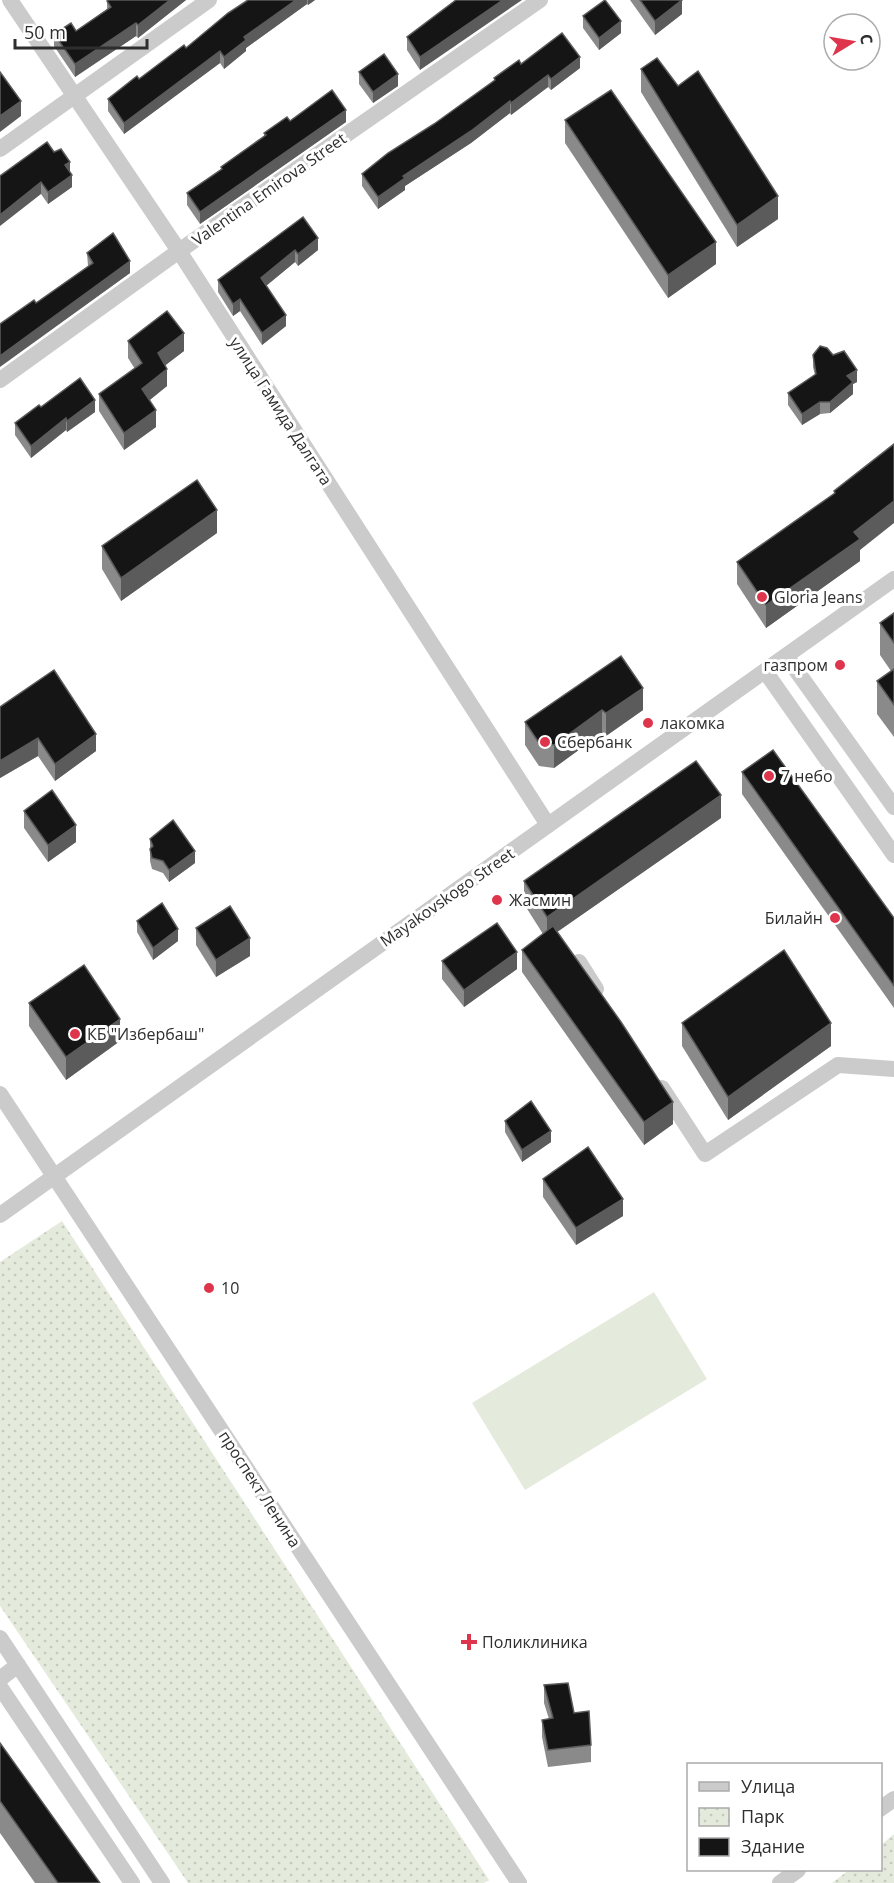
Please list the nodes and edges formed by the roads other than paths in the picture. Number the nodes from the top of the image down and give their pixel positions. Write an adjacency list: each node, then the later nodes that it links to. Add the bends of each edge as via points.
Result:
1 (10, 0): 4 (street, улица Гамида Далгата)
2 (209, 0): 4 (street)
3 (540, 0): 6 (street, Valentina Emirova Street)
4 (74, 96): 5 (street); 6 (street, улица Гамида Далгата)
5 (0, 149)
6 (179, 251): 7 (street, Valentina Emirova Street); 12 (street, улица Гамида Далгата)
7 (0, 380)
8 (894, 579): 9 (street, Mayakovskogo Street)
9 (786, 656): 10 (street, Mayakovskogo Street); 11 (street)
10 (765, 671): 12 (street, Mayakovskogo Street); 13 (street)
11 (894, 807)
12 (548, 825): 19 (street, Mayakovskogo Street)
13 (894, 855)
14 (579, 962): 15 (street)
15 (604, 1000)
16 (894, 1069): 17 (street, via 838,1065 705,1154)
17 (654, 1077)
18 (0, 1094): 19 (street, проспект Ленина)
19 (54, 1176): 20 (street, Mayakovskogo Street); 28 (street, проспект Ленина)
20 (0, 1215)
21 (0, 1638): 22 (street)
22 (18, 1665): 23 (street); 26 (street)
23 (0, 1679)
24 (0, 1687): 27 (street)
25 (795, 1871): 29 (street)
26 (159, 1882)
27 (132, 1883)
28 (519, 1883)
29 (780, 1883)

